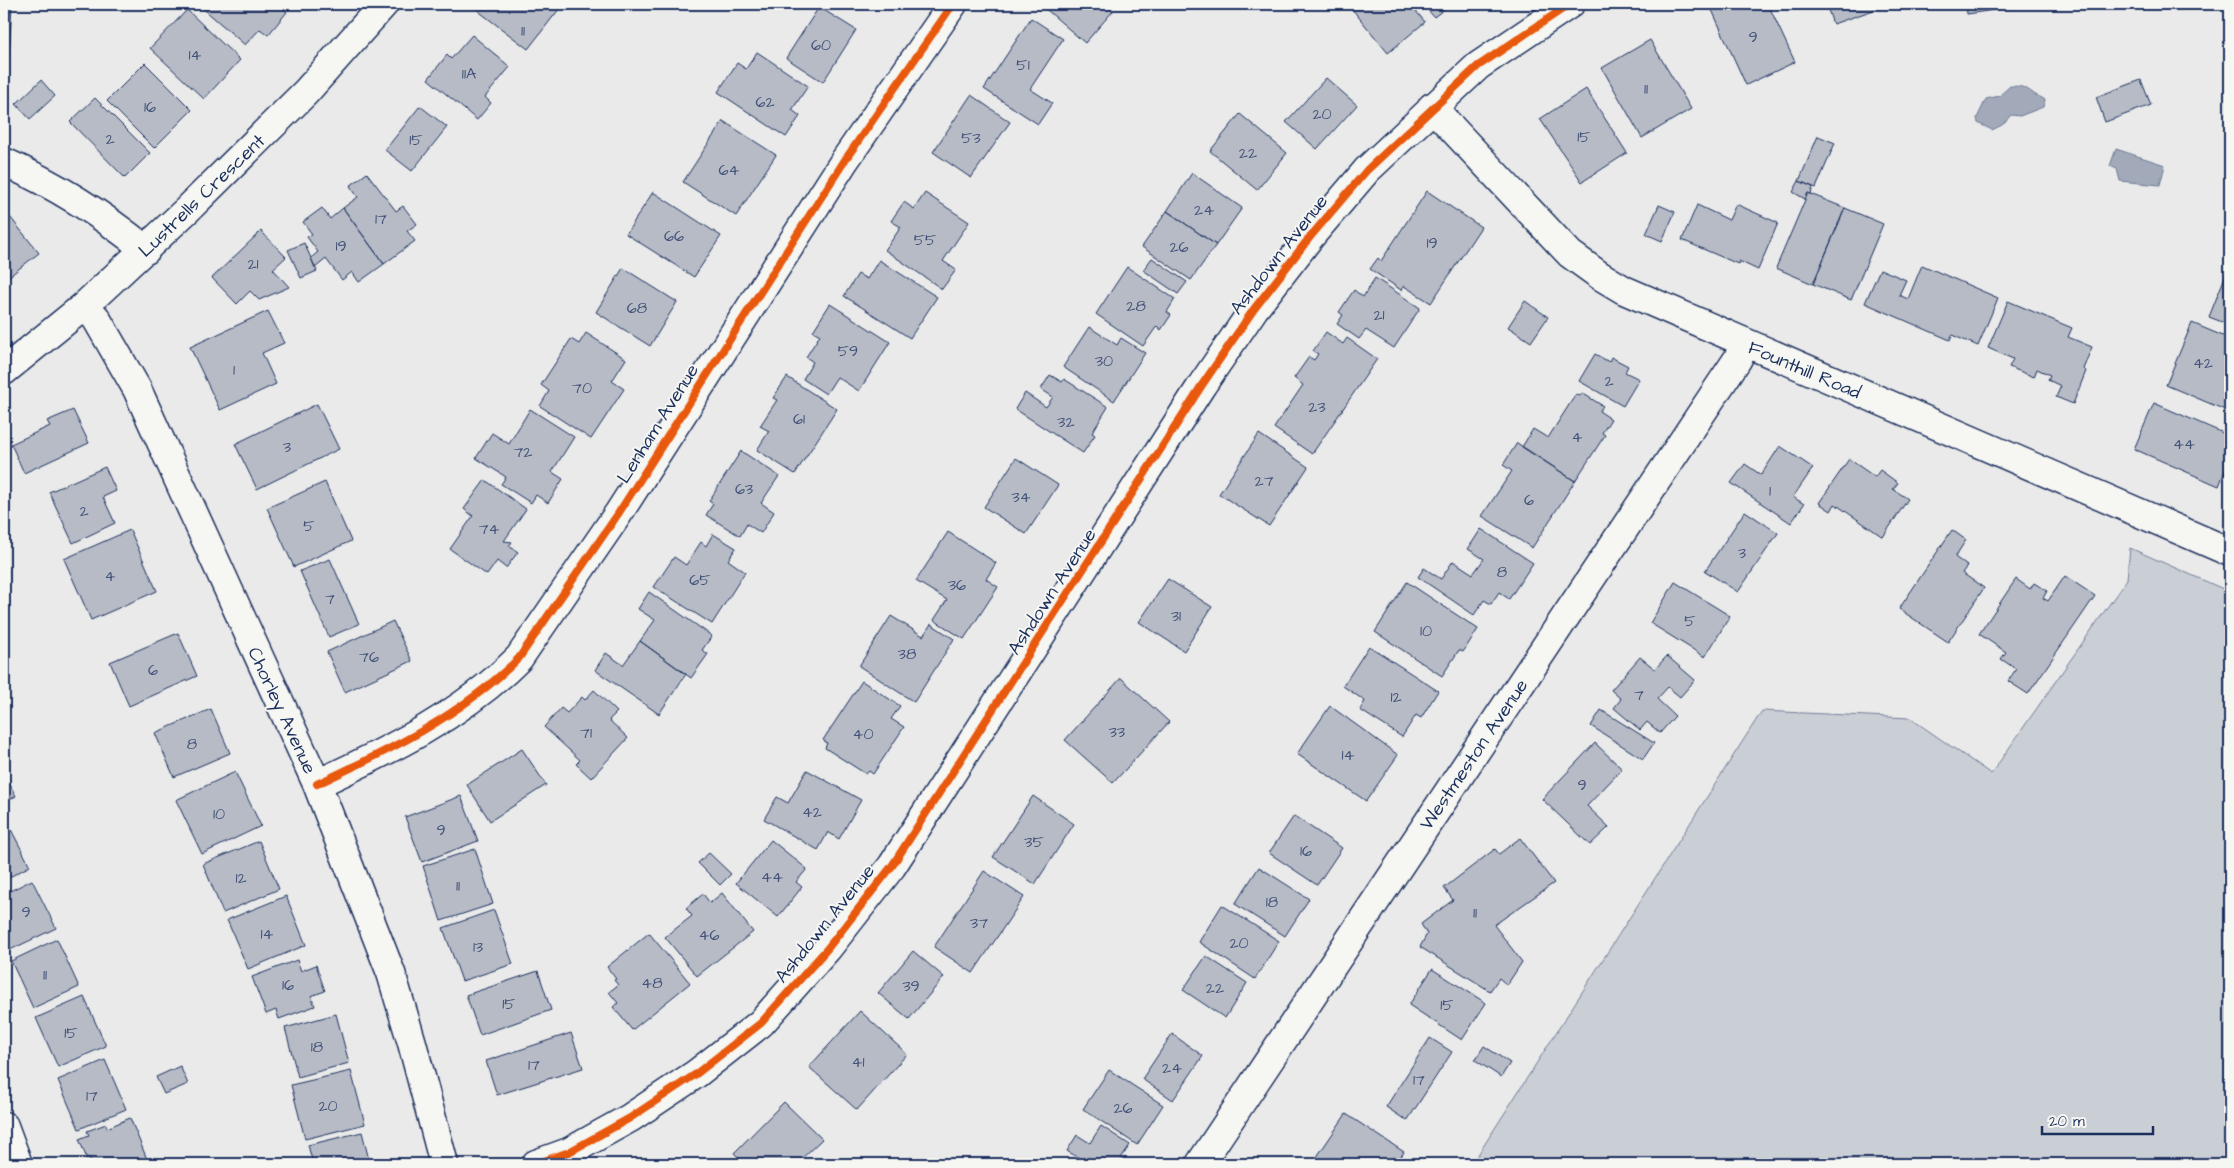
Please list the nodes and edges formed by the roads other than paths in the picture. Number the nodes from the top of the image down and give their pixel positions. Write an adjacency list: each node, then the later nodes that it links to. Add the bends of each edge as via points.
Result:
1 (384, 4): 6 (street, Lustrells Crescent, via 306,92)
2 (953, 4): 11 (street, Lenham Avenue, via 845,160 618,514 519,658 453,714 379,755)
3 (1570, 4): 4 (street, Ashdown Avenue, via 1478,66)
4 (1432, 107): 8 (street, Founthill Road, via 1570,254 1599,275 1648,301); 15 (street, Ashdown Avenue, via 1339,202 1254,309 892,866 828,949 761,1023 696,1074 630,1118 569,1152)
5 (4, 162): 6 (street, via 47,183)
6 (146, 250): 7 (street, Lustrells Crescent)
7 (84, 306): 9 (street, Lustrells Crescent); 11 (street, Chorley Avenue, via 96,318 136,389)
8 (1746, 343): 10 (street, Founthill Road); 16 (street, Westmeston Avenue)
9 (4, 371)
10 (2230, 552)
11 (317, 784): 14 (street, Chorley Avenue, via 391,973)
12 (4, 1126): 13 (street)
13 (18, 1164)
14 (444, 1164)
15 (536, 1164)
16 (1200, 1164)

